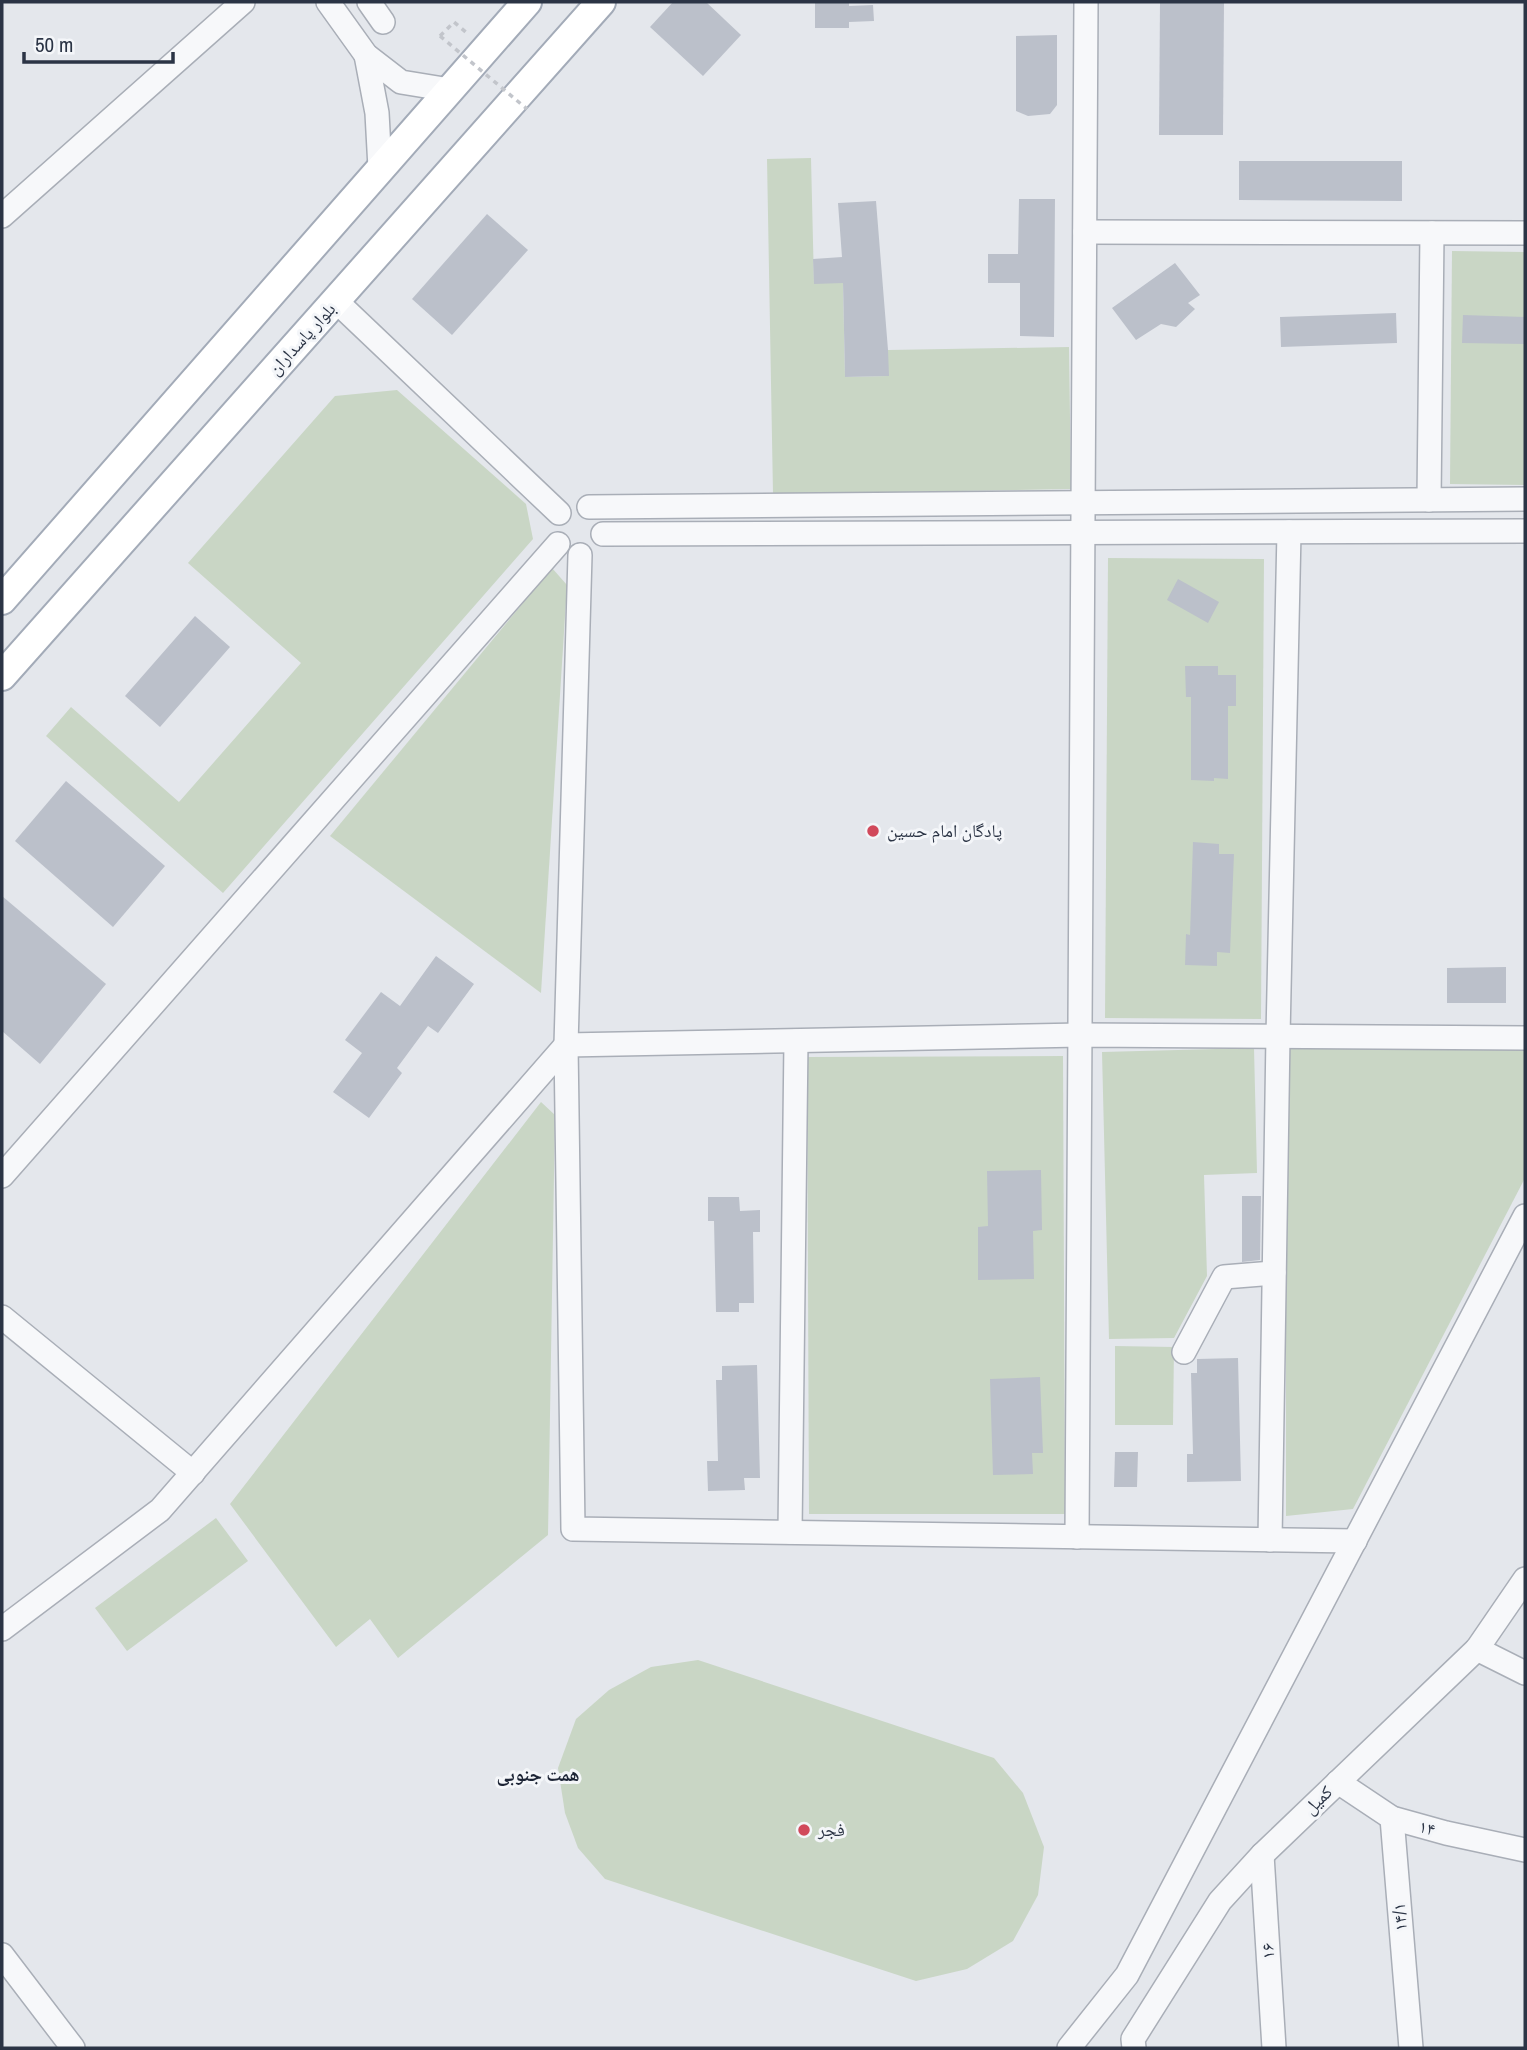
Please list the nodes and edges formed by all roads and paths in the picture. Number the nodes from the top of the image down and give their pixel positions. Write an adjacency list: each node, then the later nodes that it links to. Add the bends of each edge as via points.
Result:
1 (243, 2): 13 (street)
2 (328, 2): 9 (street)
3 (369, 2): 7 (street)
4 (527, 2): 10 (main road)
5 (601, 2): 17 (main road, بلوار پاسداران)
6 (1086, 2): 14 (street)
7 (383, 22)
8 (454, 22): 11 (path, bridge, via 440,36)
9 (366, 55): 10 (street, via 401,82); 12 (street, via 377,113)
10 (450, 90): 12 (main road)
11 (527, 109)
12 (380, 168): 29 (main road)
13 (2, 216)
14 (1085, 232): 15 (street); 20 (street)
15 (1432, 233): 16 (street); 19 (street)
16 (1525, 233)
17 (336, 301): 22 (street); 30 (main road, بلوار پاسداران)
18 (1525, 499): 19 (street)
19 (1429, 500): 20 (street)
20 (1083, 503): 21 (street); 25 (street)
21 (589, 507): 22 (street, via 573,505); 26 (street, via 601,518)
22 (559, 513): 27 (street, via 554,529)
23 (1525, 531): 24 (street)
24 (1289, 532): 25 (street); 32 (street)
25 (1083, 533): 26 (street); 31 (street)
26 (603, 534): 28 (street, via 595,548)
27 (558, 544): 28 (street); 36 (street)
28 (580, 555): 35 (street)
29 (2, 600)
30 (2, 676)
31 (1081, 1035): 32 (street); 34 (street); 43 (street)
32 (1278, 1037): 33 (street); 38 (street)
33 (1525, 1038)
34 (796, 1041): 35 (street); 42 (street)
35 (566, 1045): 41 (street); 42 (street, via 573,1529)
36 (2, 1176)
37 (1525, 1216): 45 (street)
38 (1274, 1273): 40 (street, via 1224,1277); 44 (street)
39 (2, 1317): 41 (street)
40 (1184, 1352)
41 (192, 1473): 47 (street, via 160,1510)
42 (790, 1532): 43 (street)
43 (1077, 1537): 44 (street)
44 (1270, 1540): 45 (street)
45 (1355, 1541): 57 (street, via 1127,1975)
46 (1525, 1579): 48 (street, کمیل)
47 (2, 1629)
48 (1477, 1649): 49 (street); 50 (street, کمیل)
49 (1525, 1673)
50 (1338, 1782): 51 (street, ۱۴); 53 (street, کمیل)
51 (1392, 1818): 52 (street, ۱۴); 59 (street, ۱۴/۱)
52 (1525, 1850)
53 (1262, 1855): 55 (street, کمیل, via 1220,1901); 58 (street, ۱۶)
54 (2, 1955): 56 (street)
55 (1133, 2044)
56 (73, 2048)
57 (1069, 2048)
58 (1274, 2048)
59 (1411, 2048)

